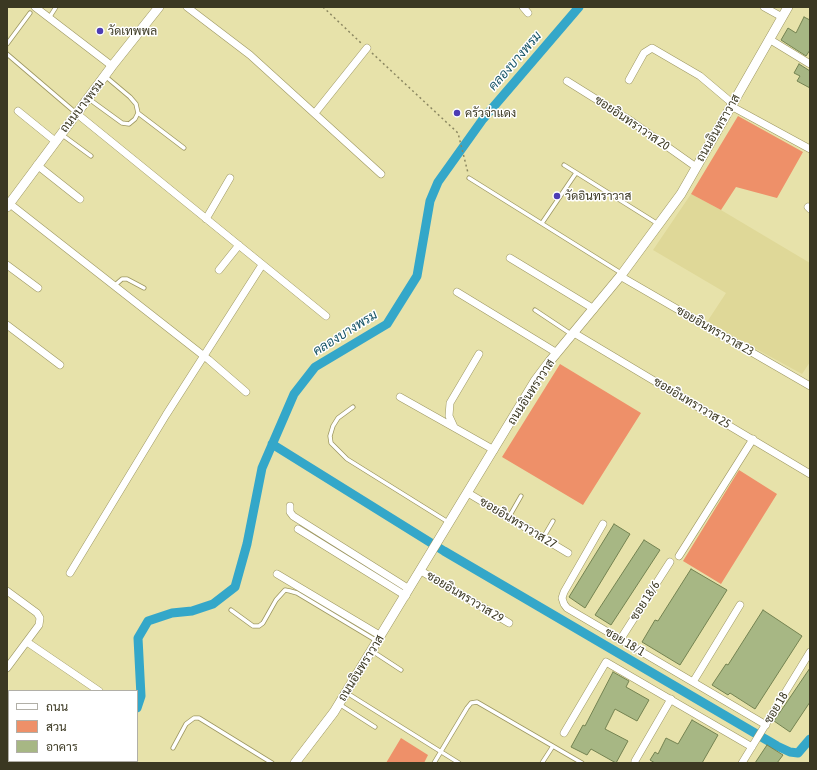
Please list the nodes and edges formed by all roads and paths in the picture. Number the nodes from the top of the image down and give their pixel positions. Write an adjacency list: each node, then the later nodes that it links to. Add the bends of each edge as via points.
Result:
1 (56, 7): 10 (lane)
2 (159, 7): 17 (street, ถนนบางพรม)
3 (187, 7): 26 (street, via 250,55)
4 (323, 7): 14 (path)
5 (523, 7): 9 (street)
6 (764, 7): 11 (street)
7 (788, 7): 11 (street, ถนนอินทราวาส)
8 (33, 10): 10 (street); 13 (lane)
9 (528, 14)
10 (49, 18): 17 (street)
11 (782, 18): 12 (street, ถนนอินทราวาส)
12 (769, 40): 16 (street); 22 (street, ถนนอินทราวาส)
13 (7, 44)
14 (367, 48): 26 (street); 36 (path, via 458,133)
15 (7, 54): 24 (lane)
16 (810, 64)
17 (112, 66): 18 (street, ถนนบางพรม)
18 (106, 76): 21 (street, ถนนบางพรม); 25 (lane, via 130,97 136,104)
19 (629, 80): 22 (street, via 644,53 652,48 700,76)
20 (567, 81): 33 (street, ซอยอินทราวาส 20, via 631,121)
21 (88, 98): 24 (street, ถนนบางพรม); 25 (lane, via 122,123 129,124)
22 (732, 105): 29 (street); 33 (street, ถนนอินทราวาส)
23 (18, 111): 27 (street)
24 (76, 113): 27 (street, ถนนบางพรม); 40 (street)
25 (138, 113): 28 (lane)
26 (315, 113): 35 (street)
27 (58, 137): 30 (lane); 31 (street, ถนนบางพรม)
28 (184, 148)
29 (810, 149)
30 (91, 156)
31 (37, 165): 38 (street); 39 (street, ถนนบางพรม)
32 (564, 165): 34 (lane)
33 (696, 167): 42 (street, ถนนอินทราวาส)
34 (576, 173): 41 (lane); 42 (lane)
35 (381, 174)
36 (469, 177): 41 (lane)
37 (230, 178): 40 (street)
38 (80, 199)
39 (8, 206): 49 (street)
40 (206, 219): 43 (street)
41 (542, 223): 48 (lane)
42 (659, 225): 48 (street, ถนนอินทราวาส)
43 (239, 245): 46 (street); 47 (street)
44 (510, 258): 53 (street)
45 (7, 265): 50 (street)
46 (262, 265): 55 (street); 60 (street)
47 (219, 270)
48 (621, 275): 53 (street, ถนนอินทราวาส); 62 (street, ซอยอินทราวาส 23)
49 (114, 286): 51 (lane, via 122,279 127,279); 60 (street)
50 (38, 288)
51 (144, 288)
52 (457, 292): 58 (street)
53 (594, 309): 57 (street, ถนนอินทราวาส)
54 (535, 310): 57 (lane)
55 (326, 316)
56 (7, 325): 61 (street)
57 (573, 334): 58 (street, ถนนอินทราวาส); 67 (street, ซอยอินทราวาส 25)
58 (557, 353): 68 (street, ถนนอินทราวาส, via 535,381)
59 (479, 354): 66 (street, via 450,403 449,416)
60 (204, 357): 63 (street); 83 (street)
61 (60, 365)
62 (810, 386)
63 (246, 392)
64 (400, 397): 66 (street)
65 (352, 407): 75 (lane, via 338,418 333,426 330,436 332,443 348,458)
66 (454, 427): 68 (street)
67 (753, 439): 69 (street, ซอยอินทราวาส 25); 80 (street)
68 (494, 450): 70 (street, ถนนอินทราวาส)
69 (810, 474)
70 (468, 493): 73 (street, ซอยอินทราวาส 27); 75 (street, ถนนอินทราวาส)
71 (521, 496): 73 (lane)
72 (290, 506): 86 (street, via 292,516)
73 (509, 517): 78 (street, ซอยอินทราวาส 27)
74 (553, 521): 78 (lane)
75 (450, 523): 82 (street, ถนนอินทราวาส)
76 (603, 524): 91 (street, ซอย 18/1, via 562,598 567,608)
77 (298, 529): 86 (street)
78 (543, 538): 79 (street, ซอยอินทราวาส 27)
79 (568, 553)
80 (679, 556)
81 (670, 562): 91 (street, ซอย 18/6)
82 (421, 571): 86 (street, ถนนอินทราวาส); 89 (street, ซอยอินทราวาส 29)
83 (70, 573)
84 (277, 574): 90 (street)
85 (7, 591): 92 (street, via 40,618 39,625)
86 (408, 593): 90 (street, ถนนอินทราวาส)
87 (740, 605): 97 (street)
88 (231, 610): 90 (lane, via 253,626 259,626 280,595 285,590 290,590)
89 (509, 623)
90 (379, 639): 93 (street, ถนนอินทราวาส)
91 (620, 640): 97 (street, ซอย 18/1)
92 (27, 642): 95 (street); 98 (street)
93 (372, 651): 96 (lane); 99 (street, ถนนอินทราวาส)
94 (810, 652): 103 (street, ซอย 18)
95 (7, 668)
96 (401, 670)
97 (693, 682): 103 (street, ซอย 18/1)
98 (98, 690)
99 (346, 692): 101 (street, ถนนอินทราวาส); 108 (lane)
100 (670, 699): 104 (street, via 606,662); 105 (street); 109 (street)
101 (339, 704): 102 (lane); 111 (street, ถนนอินทราวาส)
102 (375, 726)
103 (764, 727): 105 (street, ซอย 18)
104 (564, 733)
105 (754, 745): 116 (street, ซอย 18)
106 (553, 746): 108 (lane, via 477,702 471,703 467,708); 114 (lane); 115 (lane)
107 (173, 748): 110 (lane, via 186,724 194,718 199,718)
108 (440, 752): 112 (lane); 113 (lane)
109 (635, 761)
110 (272, 763)
111 (296, 763)
112 (434, 763)
113 (459, 763)
114 (542, 763)
115 (582, 763)
116 (742, 763)

